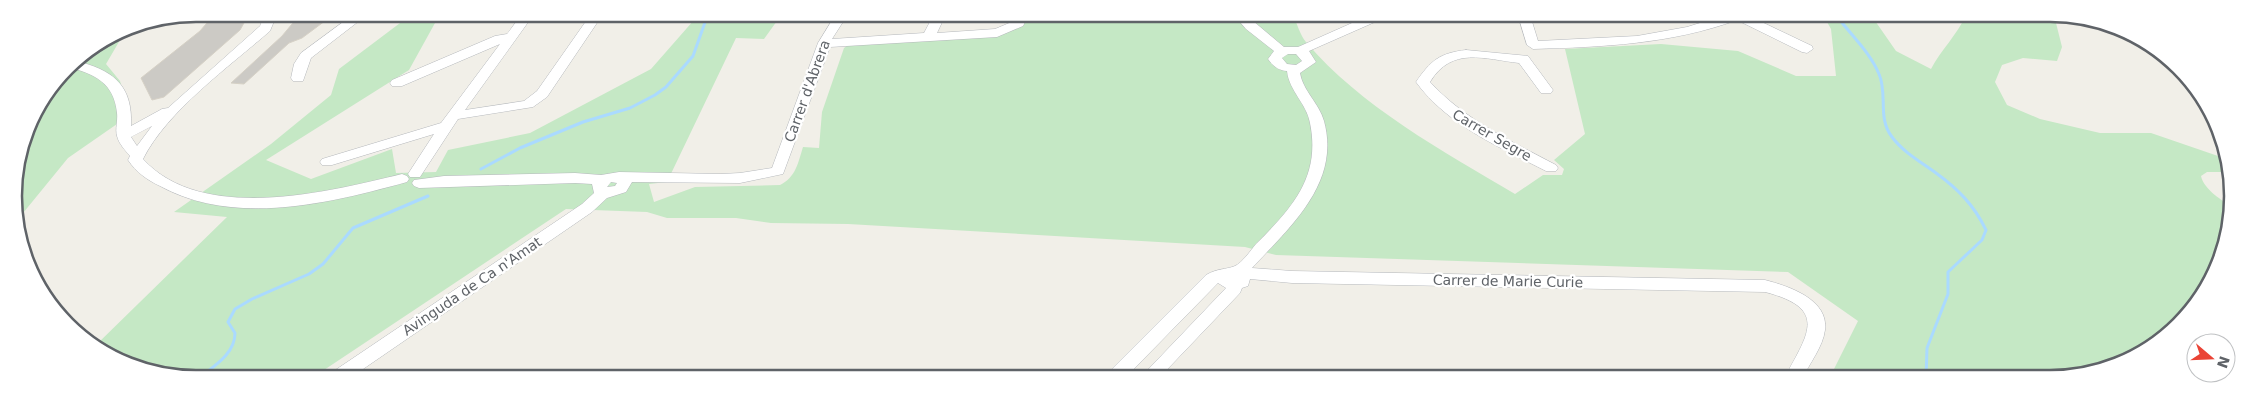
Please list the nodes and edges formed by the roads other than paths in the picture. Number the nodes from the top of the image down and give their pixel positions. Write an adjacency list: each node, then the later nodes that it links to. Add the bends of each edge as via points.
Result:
1 (269, 22): 26 (street, via 266,28)
2 (351, 22): 23 (street, via 306,56)
3 (522, 22): 14 (street)
4 (591, 22): 29 (street, via 542,94 528,104)
5 (836, 22): 15 (street, Carrer d'Abrera)
6 (936, 22): 13 (street)
7 (1019, 22): 13 (street, via 997,32)
8 (1247, 23): 18 (street)
9 (1362, 23): 19 (street)
10 (1526, 23): 16 (street)
11 (1714, 23): 16 (street, via 1639,40)
12 (1753, 23): 17 (street)
13 (930, 35): 15 (street)
14 (509, 38): 24 (street); 29 (street)
15 (824, 43): 35 (street, Carrer d'Abrera, via 778,171 761,177 663,178)
16 (1533, 44): 20 (street)
17 (1807, 49)
18 (1282, 51): 19 (street); 22 (street, via 1276,56 1276,62)
19 (1300, 51): 22 (street, via 1308,56 1310,62 1304,68)
20 (1522, 59): 25 (street); 33 (street, Carrer Segre, via 1466,52 1433,64 1424,82 1457,115)
21 (82, 66): 27 (street, via 110,78 120,94)
22 (1293, 69): 36 (street, via 1294,80 1318,121 1321,155 1318,172 1297,211)
23 (298, 78)
24 (397, 83)
25 (1546, 90)
26 (179, 106): 27 (street, via 141,116); 28 (street); 30 (street)
27 (124, 113): 30 (street)
28 (165, 120): 30 (street); 31 (street, via 147,138)
29 (450, 121): 32 (street); 34 (street)
30 (125, 137): 31 (street)
31 (137, 156): 34 (street, via 136,160 150,175 174,189 213,200 256,203)
32 (327, 162)
33 (1552, 168)
34 (412, 180): 35 (street, via 575,178)
35 (606, 184): 37 (street, Avinguda de Ca n'Amat, via 587,208)
36 (1239, 281): 38 (street, via 1234,285 1225,279 1212,279); 39 (street); 40 (street, Carrer de Marie Curie, via 1265,276 1751,285 1772,288 1790,295 1807,307 1815,318 1816,333)
37 (350, 370)
38 (1122, 370)
39 (1162, 370)
40 (1798, 370)

